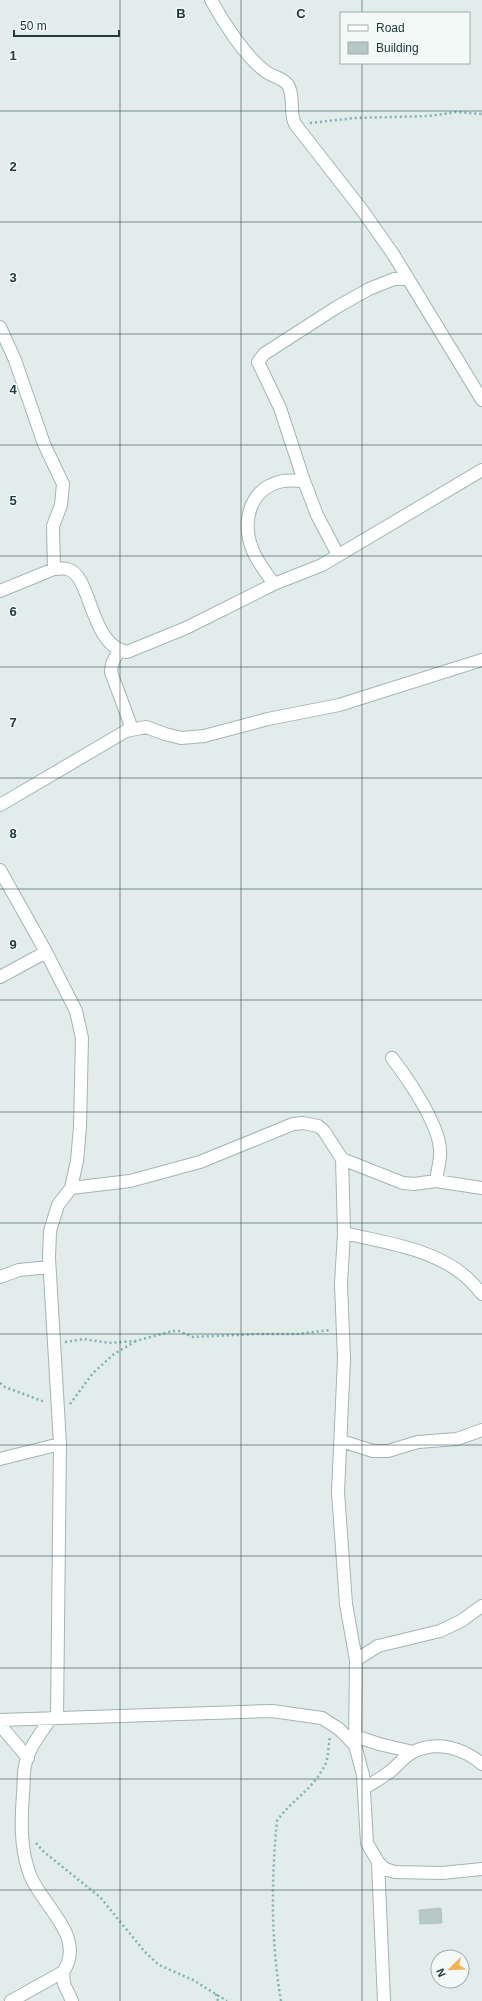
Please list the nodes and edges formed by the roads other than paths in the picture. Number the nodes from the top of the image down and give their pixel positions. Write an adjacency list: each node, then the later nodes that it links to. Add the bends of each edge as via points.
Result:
1 (211, 0): 2 (street, via 226,26 247,53 264,70 277,76 287,85 295,124 362,210)
2 (408, 279): 4 (street); 6 (street, via 394,278 369,289 336,307 260,358 259,365 280,408)
3 (0, 327): 8 (street, via 15,360 44,444 63,484 61,504 54,526)
4 (482, 400)
5 (482, 470): 7 (street)
6 (304, 481): 7 (street, via 317,515); 9 (street, via 283,481 268,487 254,498 248,510 248,534 253,551)
7 (338, 555): 9 (street, via 322,565)
8 (54, 569): 10 (street); 11 (street, via 67,569 75,574 102,633)
9 (274, 584): 11 (street, via 186,628 137,649 127,652)
10 (0, 591)
11 (119, 650): 13 (street, via 111,672)
12 (482, 660): 13 (street, via 339,705 268,719 204,736 181,738 146,727)
13 (132, 729): 14 (street)
14 (0, 805)
15 (0, 870): 16 (street)
16 (46, 952): 17 (street); 21 (street, via 76,1011 82,1038 80,1127)
17 (0, 977)
18 (392, 1058): 20 (street, via 404,1073 436,1131 440,1149)
19 (342, 1159): 20 (street, via 407,1184); 21 (street, via 318,1126 293,1124 200,1162 130,1181); 23 (street)
20 (436, 1180): 22 (street)
21 (71, 1188): 24 (street, via 58,1205 50,1231)
22 (482, 1188)
23 (344, 1233): 26 (street, via 432,1256 466,1276); 28 (street, via 341,1284 344,1359)
24 (49, 1267): 25 (street, via 19,1270); 29 (street)
25 (0, 1277)
26 (482, 1294)
27 (482, 1430): 28 (street, via 457,1439 418,1442 388,1451 373,1451)
28 (341, 1441): 32 (street, via 338,1492 342,1554 346,1604)
29 (60, 1444): 30 (street); 33 (street)
30 (0, 1459)
31 (482, 1606): 32 (street, via 461,1621 440,1631 378,1646)
32 (356, 1660): 36 (street)
33 (54, 1718): 34 (street); 36 (street, via 272,1711 322,1718); 38 (street, via 31,1749)
34 (0, 1720)
35 (0, 1725): 38 (street)
36 (355, 1740): 37 (street); 40 (street)
37 (413, 1752): 39 (street, via 426,1748 449,1747 472,1756); 40 (street, via 392,1770)
38 (28, 1758): 43 (street, via 25,1766 21,1838 35,1888 67,1934 70,1949 68,1965)
39 (482, 1764)
40 (364, 1788): 41 (street, via 366,1842)
41 (378, 1862): 42 (street, via 385,1869 395,1872 442,1873); 46 (street)
42 (482, 1869)
43 (63, 1972): 44 (street); 45 (street, via 64,1984)
44 (11, 2001)
45 (72, 2001)
46 (384, 2001)

